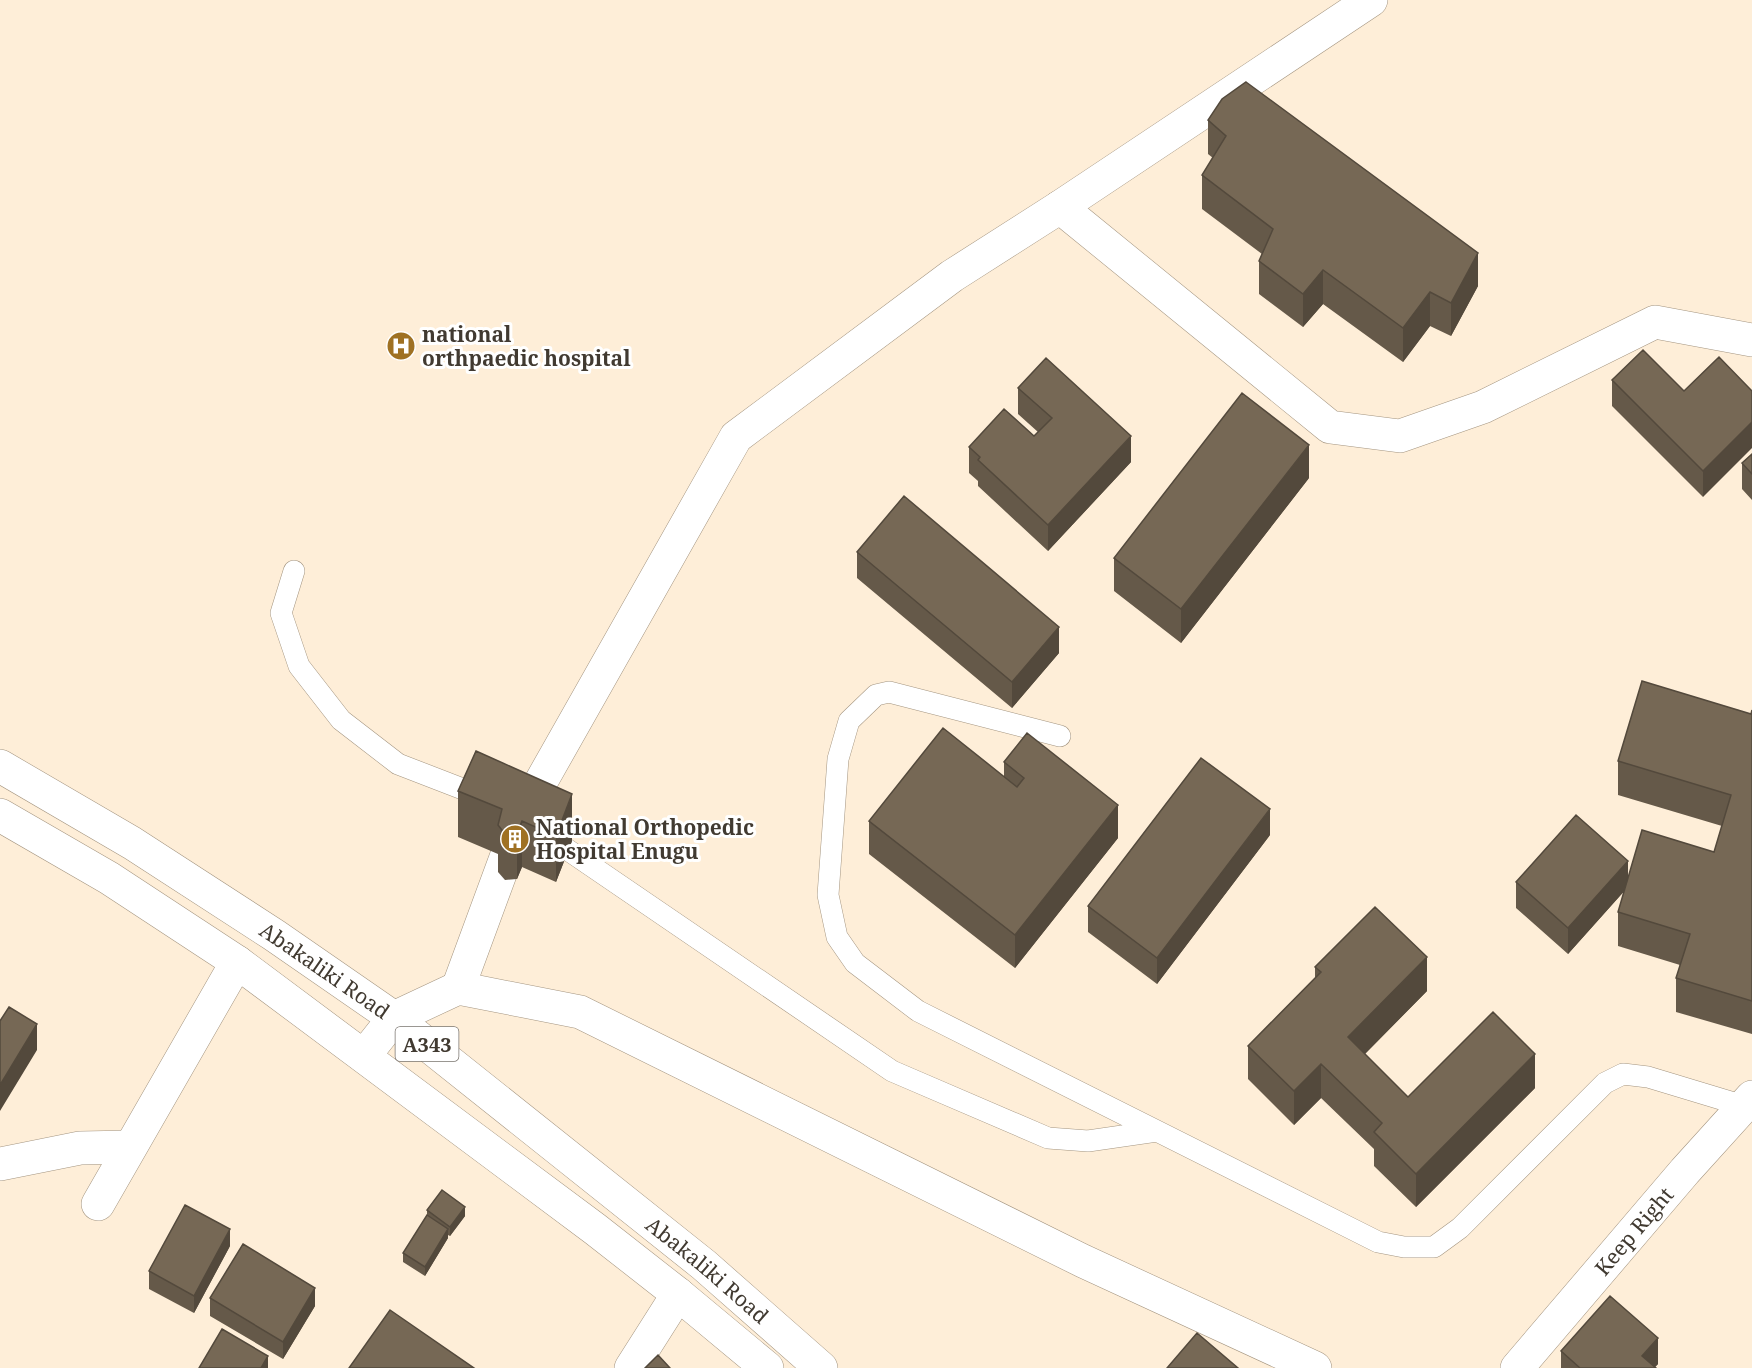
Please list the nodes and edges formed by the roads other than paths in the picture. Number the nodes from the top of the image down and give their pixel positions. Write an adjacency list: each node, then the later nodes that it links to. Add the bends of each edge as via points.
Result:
1 (1371, 0): 2 (main road)
2 (1060, 207): 3 (main road, via 1330,427 1400,436 1483,407 1655,322); 8 (main road, via 951,276 736,437)
3 (1752, 340)
4 (294, 571): 8 (lane, via 281,613 299,666 341,720 398,764 480,794)
5 (1059, 736): 14 (lane, via 903,693 882,693 866,702 849,721 838,759 828,895 837,937 855,963 918,1011)
6 (0, 766): 11 (main road, Abakaliki Road / A343, via 132,843)
7 (0, 815): 9 (main road, Abakaliki Road / A343, via 109,878)
8 (521, 818): 10 (main road); 14 (lane, via 891,1071 1048,1138 1089,1141)
9 (237, 962): 12 (main road, Abakaliki Road / A343); 15 (main road)
10 (458, 988): 11 (main road); 22 (main road, via 580,1012 1083,1261)
11 (394, 1018): 12 (main road); 21 (main road, Abakaliki Road / A343, via 704,1265)
12 (363, 1056): 18 (main road, Abakaliki Road / A343)
13 (1748, 1102): 14 (lane, via 1623,1074 1605,1083 1460,1228 1434,1247 1378,1242); 23 (main road, Keep Right)
14 (1156, 1131)
15 (130, 1147): 16 (main road, via 80,1148); 17 (main road)
16 (0, 1164)
17 (98, 1204)
18 (678, 1294): 19 (main road); 20 (main road, Abakaliki Road / A343)
19 (631, 1368)
20 (767, 1368)
21 (821, 1368)
22 (1315, 1368)
23 (1517, 1368)

